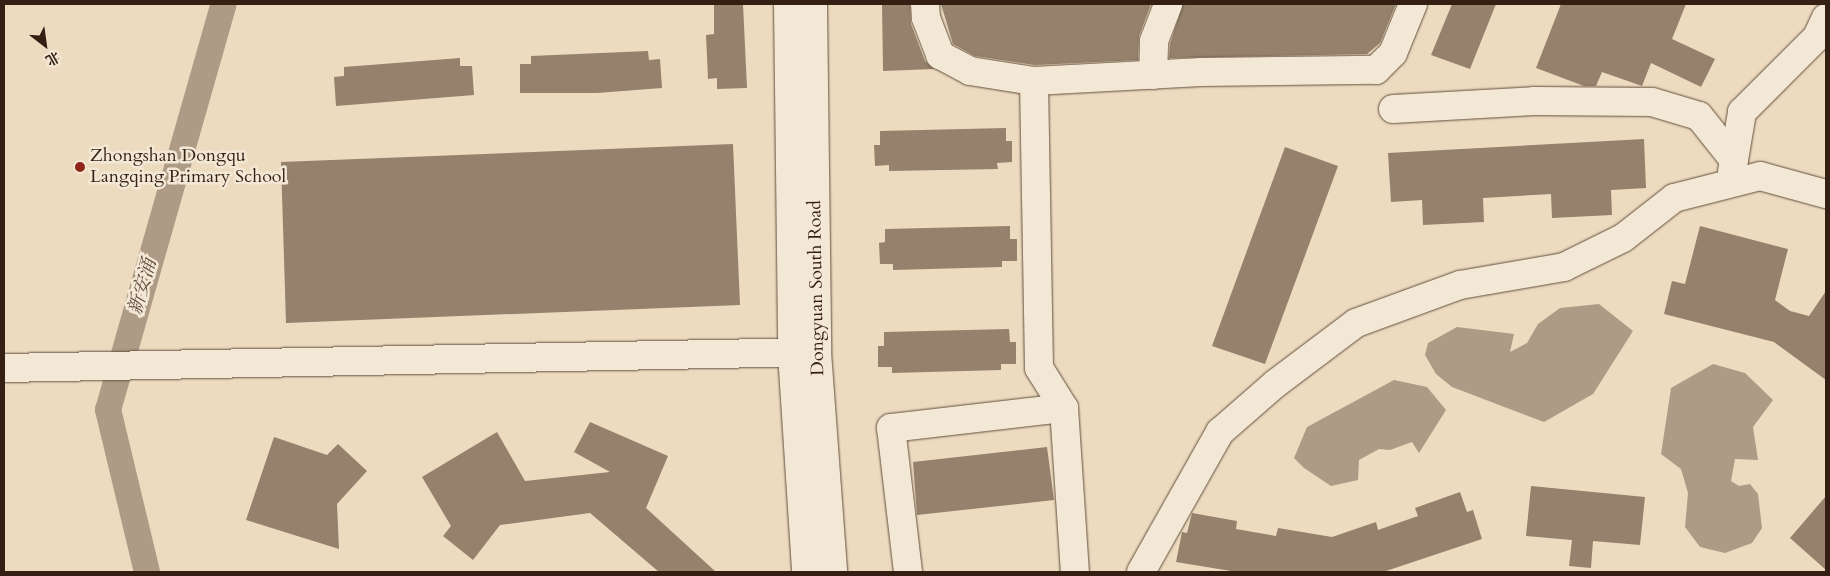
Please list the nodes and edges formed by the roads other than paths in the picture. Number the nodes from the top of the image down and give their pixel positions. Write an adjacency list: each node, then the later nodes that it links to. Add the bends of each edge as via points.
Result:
1 (788, 4): 12 (street, Dongyuan South Road)
2 (813, 4): 12 (street, Dongyuan South Road)
3 (925, 4): 8 (street, via 926,18 940,55 970,71)
4 (1168, 4): 7 (street, via 1154,41)
5 (1413, 4): 7 (street, via 1393,53 1376,70)
6 (1826, 18): 10 (street, via 1817,37 1742,112)
7 (1153, 75): 8 (street)
8 (1034, 80): 14 (street, via 1039,368)
9 (1393, 109): 10 (street, via 1534,101 1652,102 1699,116)
10 (1732, 172): 11 (street); 19 (street, via 1674,198 1623,238 1564,267 1460,285 1356,323 1275,384 1220,432)
11 (1826, 194)
12 (805, 352): 13 (street); 15 (street, Dongyuan South Road); 16 (street, Dongyuan South Road)
13 (4, 368)
14 (1064, 408): 17 (street, via 891,428); 18 (street)
15 (806, 572)
16 (836, 572)
17 (908, 572)
18 (1075, 572)
19 (1141, 572)

